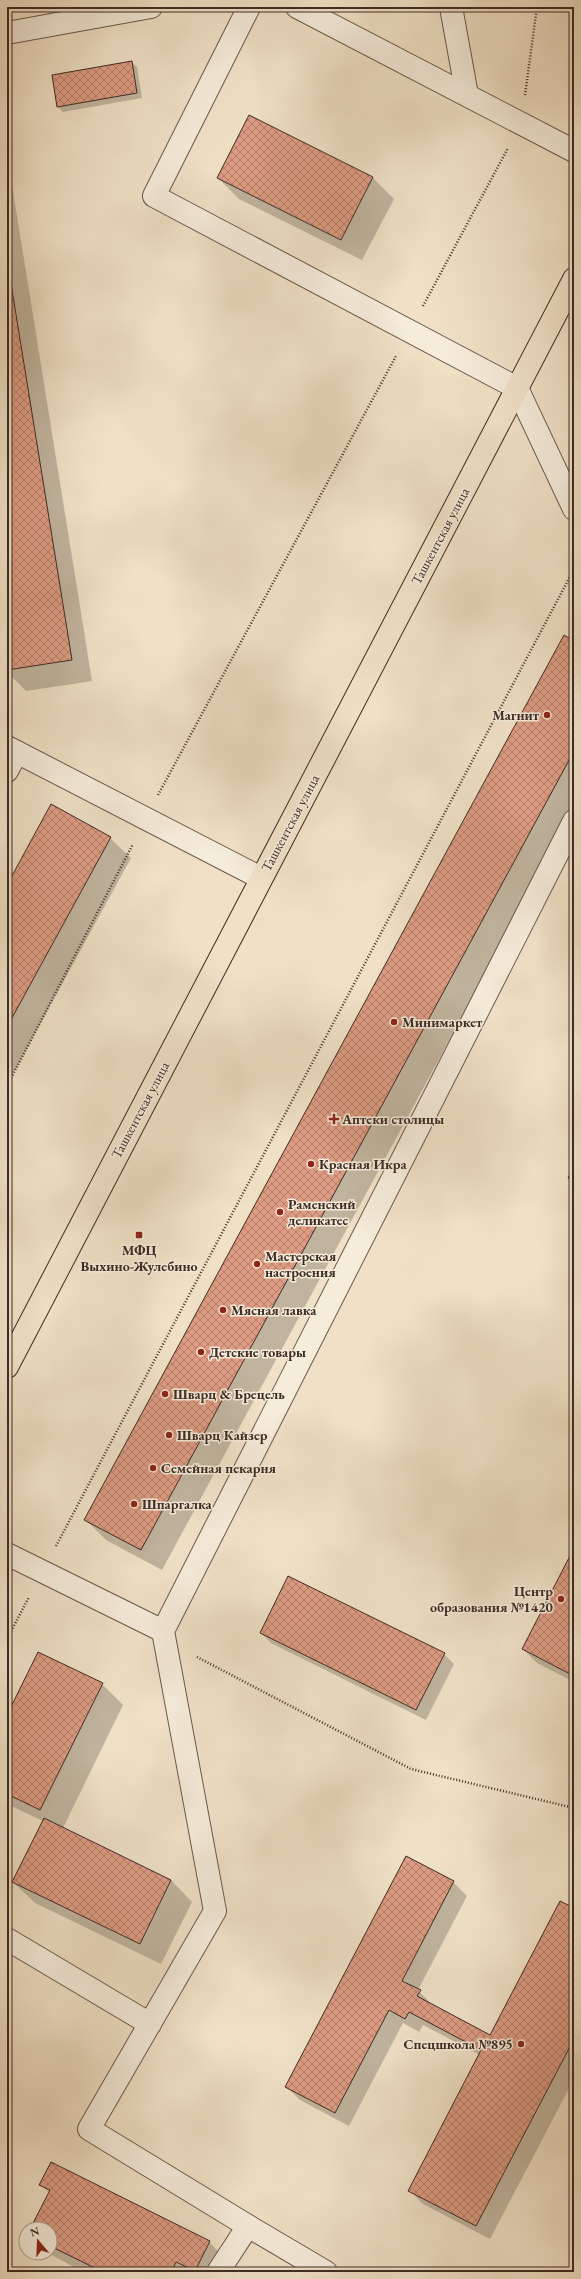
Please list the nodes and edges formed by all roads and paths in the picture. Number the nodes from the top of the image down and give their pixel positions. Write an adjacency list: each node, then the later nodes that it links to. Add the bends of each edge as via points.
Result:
1 (151, 7): 6 (lane)
2 (249, 7): 12 (lane, via 154,196)
3 (297, 7): 8 (lane)
4 (451, 7): 8 (lane)
5 (537, 7): 9 (path)
6 (104, 11): 7 (lane)
7 (7, 33)
8 (467, 95): 9 (lane)
9 (522, 124): 10 (lane); 12 (path)
10 (574, 151)
11 (574, 279): 13 (main road, Ташкентская улица)
12 (409, 332): 13 (lane); 18 (path)
13 (517, 388): 14 (lane); 20 (main road, Ташкентская улица)
14 (574, 509)
15 (574, 569): 24 (path)
16 (12, 749): 17 (lane); 18 (lane)
17 (7, 771)
18 (146, 818): 20 (lane); 21 (path)
19 (574, 821): 25 (lane)
20 (261, 878): 22 (main road, Ташкентская улица)
21 (7, 1086)
22 (7, 1367)
23 (7, 1554): 24 (lane)
24 (43, 1572): 25 (lane); 26 (path)
25 (163, 1631): 27 (path, via 201,1660 411,1769); 29 (lane, via 215,1911)
26 (7, 1639)
27 (574, 1808)
28 (7, 1939): 29 (lane)
29 (150, 2024): 30 (lane, via 89,2129)
30 (248, 2226): 31 (lane); 32 (lane)
31 (218, 2272)
32 (326, 2272)

